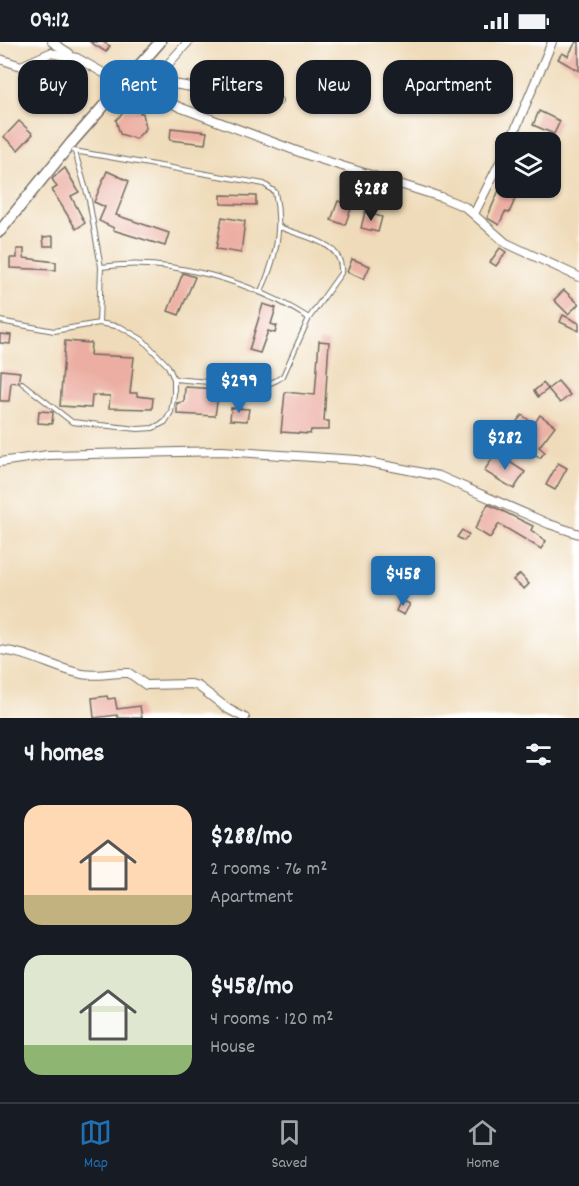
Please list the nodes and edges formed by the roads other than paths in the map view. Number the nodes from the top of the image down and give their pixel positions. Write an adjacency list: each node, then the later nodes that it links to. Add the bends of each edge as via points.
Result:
1 (52, 42): 5 (street)
2 (160, 42): 7 (street)
3 (188, 42): 8 (street)
4 (551, 42): 12 (street)
5 (77, 58): 6 (street, via 50,53 21,66); 9 (street)
6 (0, 59)
7 (144, 60)
8 (172, 60)
9 (100, 71)
10 (178, 106): 15 (street, via 310,156 441,196)
11 (100, 113): 13 (street)
12 (514, 132)
13 (73, 147): 16 (lane, via 264,183 275,192); 17 (street); 18 (lane)
14 (495, 172): 15 (street)
15 (474, 214): 19 (street, via 506,243)
16 (280, 227): 20 (lane, via 273,263); 21 (lane, via 333,248 340,255 341,273)
17 (0, 231)
18 (101, 267): 20 (lane, via 174,269); 23 (lane)
19 (579, 278)
20 (261, 291): 21 (lane)
21 (309, 318): 24 (lane, via 277,380 244,385)
22 (0, 321): 23 (lane, via 54,331)
23 (99, 323): 24 (lane, via 121,327 143,340 168,366)
24 (174, 379): 25 (lane, via 171,412 165,422 153,429 72,422)
25 (22, 383)
26 (0, 462): 27 (street, via 48,455 222,451 357,460 440,476)
27 (579, 534)
28 (0, 650): 29 (street, via 32,655 82,674 129,674 146,686 191,684)
29 (245, 718)

